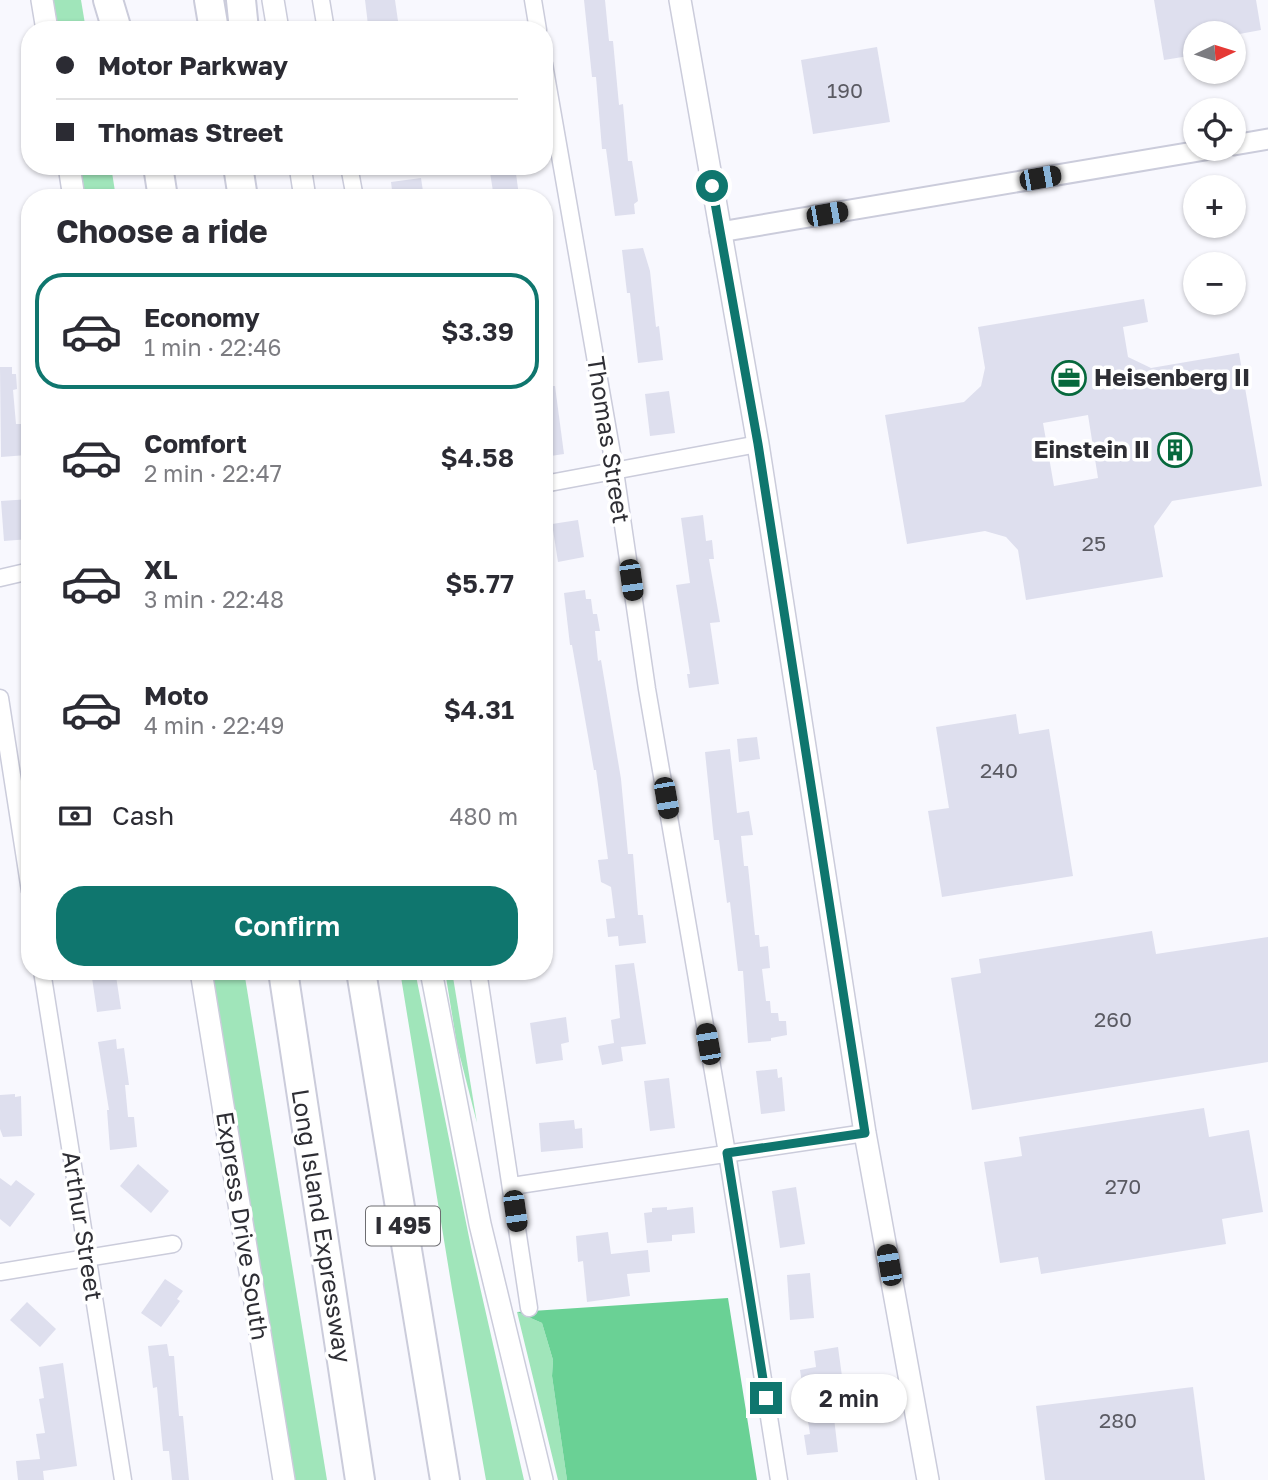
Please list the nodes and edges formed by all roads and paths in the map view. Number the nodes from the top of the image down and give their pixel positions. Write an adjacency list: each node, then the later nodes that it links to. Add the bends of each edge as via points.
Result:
1 (42, 0): 10 (main road)
2 (108, 0): 11 (highway)
3 (128, 0): 12 (highway)
4 (209, 0): 13 (highway)
5 (241, 0): 14 (highway)
6 (273, 0): 15 (main road)
7 (321, 0): 16 (street)
8 (533, 0): 17 (street)
9 (680, 0): 22 (main road)
10 (46, 21)
11 (114, 21)
12 (132, 21)
13 (212, 21)
14 (243, 21)
15 (276, 21)
16 (324, 21)
17 (536, 21)
18 (553, 116): 24 (street, Thomas Street)
19 (1268, 139): 20 (street)
20 (1246, 143)
21 (1183, 154): 22 (street)
22 (720, 232): 23 (main road)
23 (758, 444): 24 (street); 36 (main road)
24 (615, 471): 25 (street); 37 (street, Thomas Street, via 647,689)
25 (553, 482)
26 (21, 573): 27 (street)
27 (0, 578)
28 (0, 698): 29 (street)
29 (21, 833)
30 (43, 980): 40 (street, Arthur Street)
31 (202, 980): 44 (main road, Express Drive South)
32 (284, 980): 45 (highway, Long Island Expressway)
33 (362, 980): 46 (highway, I 495)
34 (433, 980): 47 (main road, via 480,1224)
35 (479, 980): 38 (street)
36 (865, 1133): 37 (street); 49 (main road)
37 (727, 1153): 38 (street); 48 (street, Thomas Street)
38 (512, 1186): 42 (street)
39 (173, 1244): 40 (street)
40 (86, 1258): 41 (street); 43 (street, Arthur Street)
41 (0, 1272)
42 (529, 1308)
43 (123, 1480)
44 (284, 1480)
45 (360, 1480)
46 (445, 1480)
47 (542, 1480)
48 (779, 1480)
49 (928, 1480)

